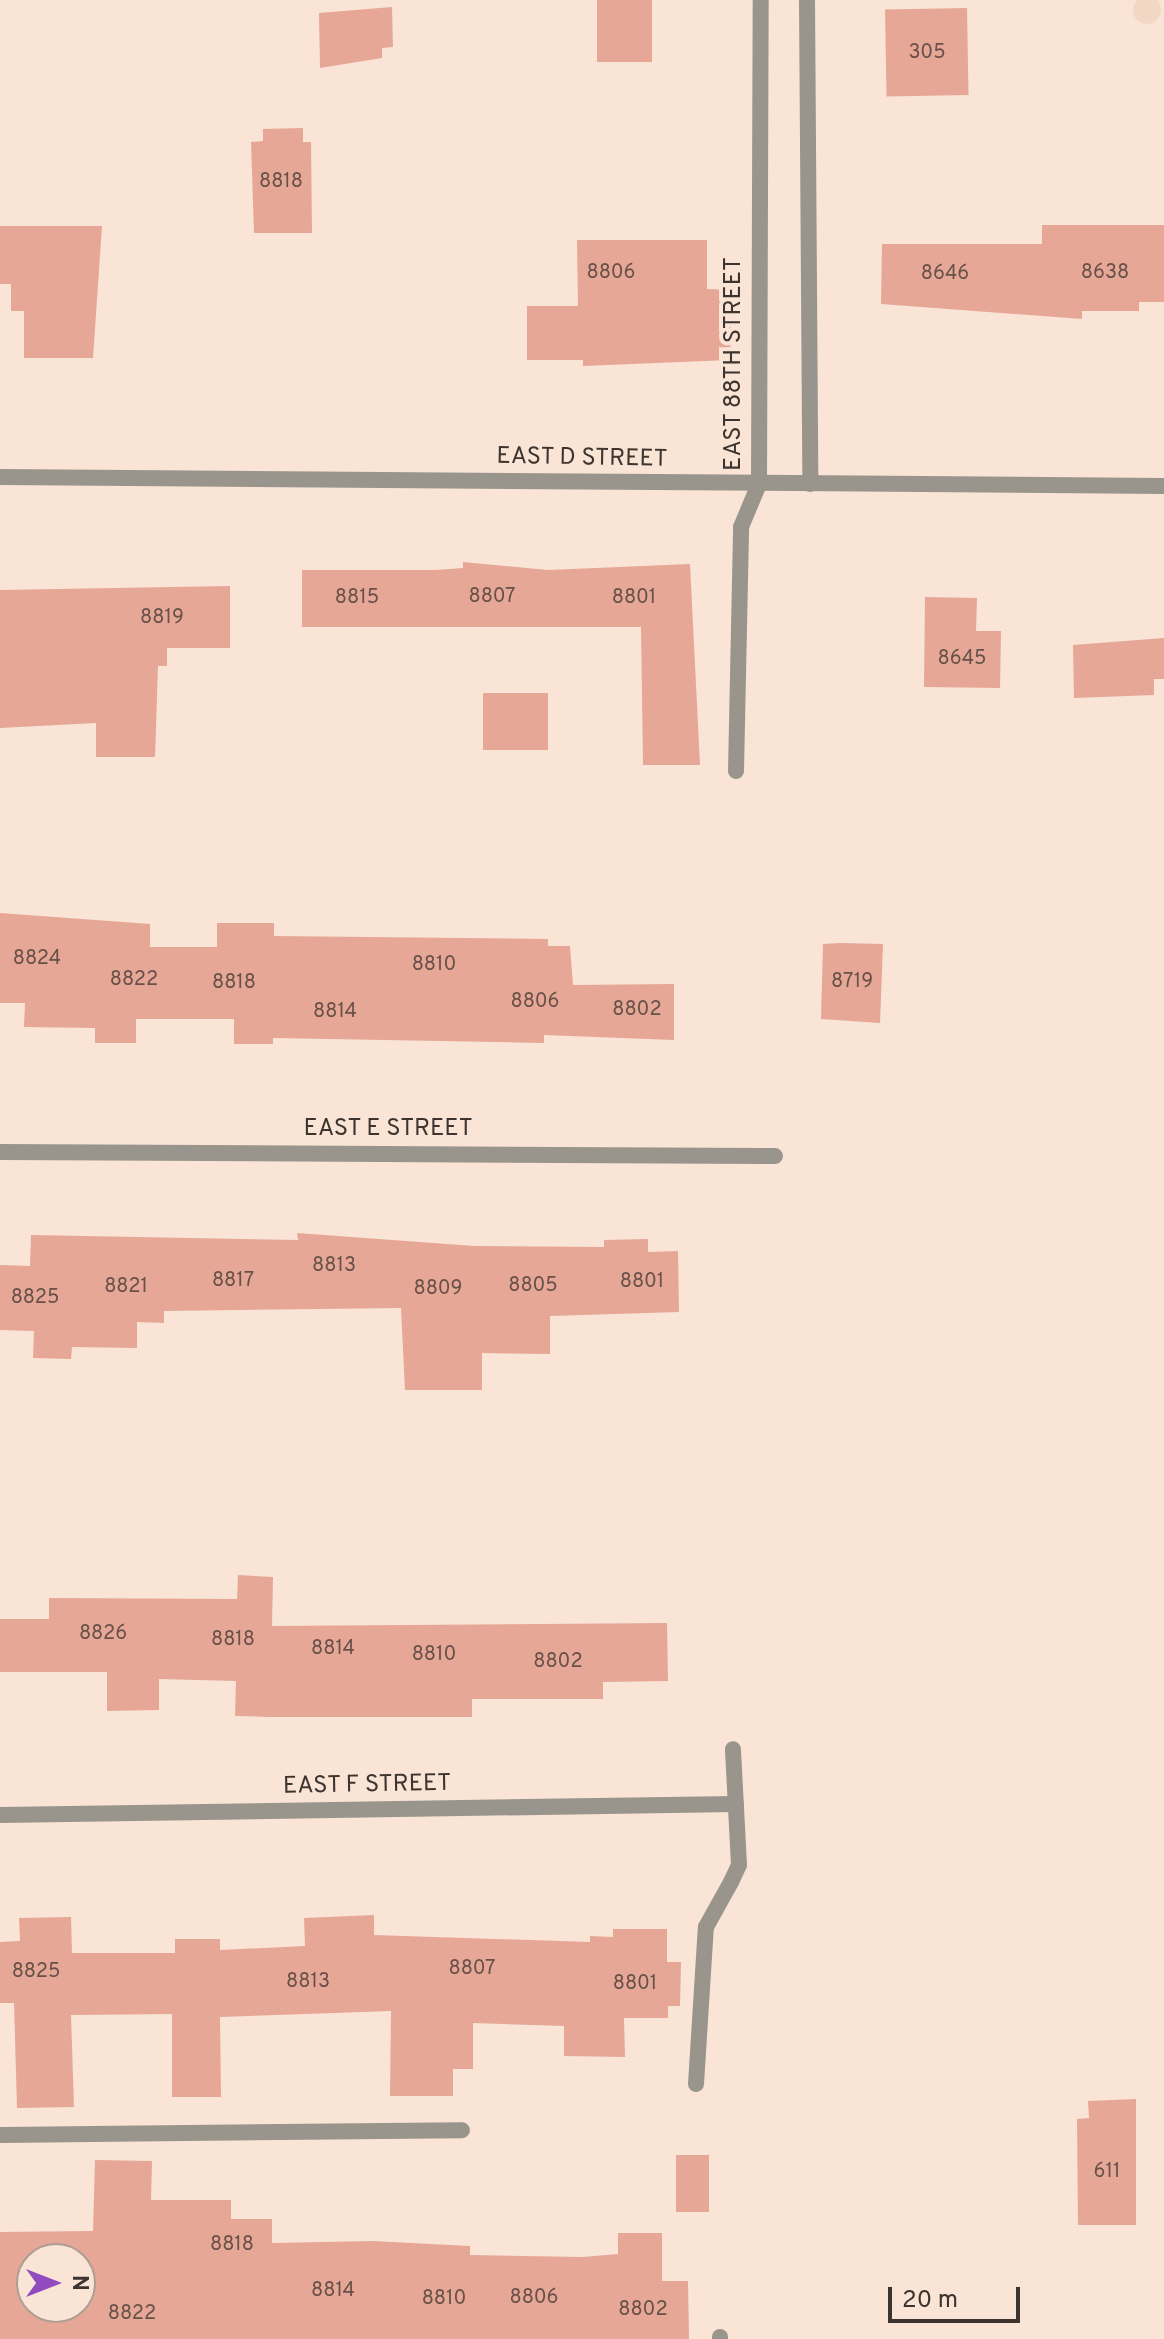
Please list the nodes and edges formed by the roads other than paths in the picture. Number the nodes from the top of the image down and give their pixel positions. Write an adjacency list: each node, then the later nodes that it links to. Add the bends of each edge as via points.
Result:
1 (761, 0): 4 (street, EAST 88TH STREET)
2 (807, 0): 5 (street)
3 (0, 477): 4 (street, EAST D STREET)
4 (759, 484): 5 (street, EAST D STREET); 7 (street, EAST 88TH STREET, via 741,527)
5 (810, 484): 6 (street, EAST D STREET)
6 (1164, 486)
7 (736, 771)
8 (0, 1152): 9 (street, EAST E STREET)
9 (775, 1156)
10 (733, 1749): 11 (street)
11 (736, 1804): 12 (street, EAST F STREET); 13 (street, via 739,1865 706,1927)
12 (0, 1815)
13 (696, 2084)
14 (462, 2130): 15 (street)
15 (0, 2135)

